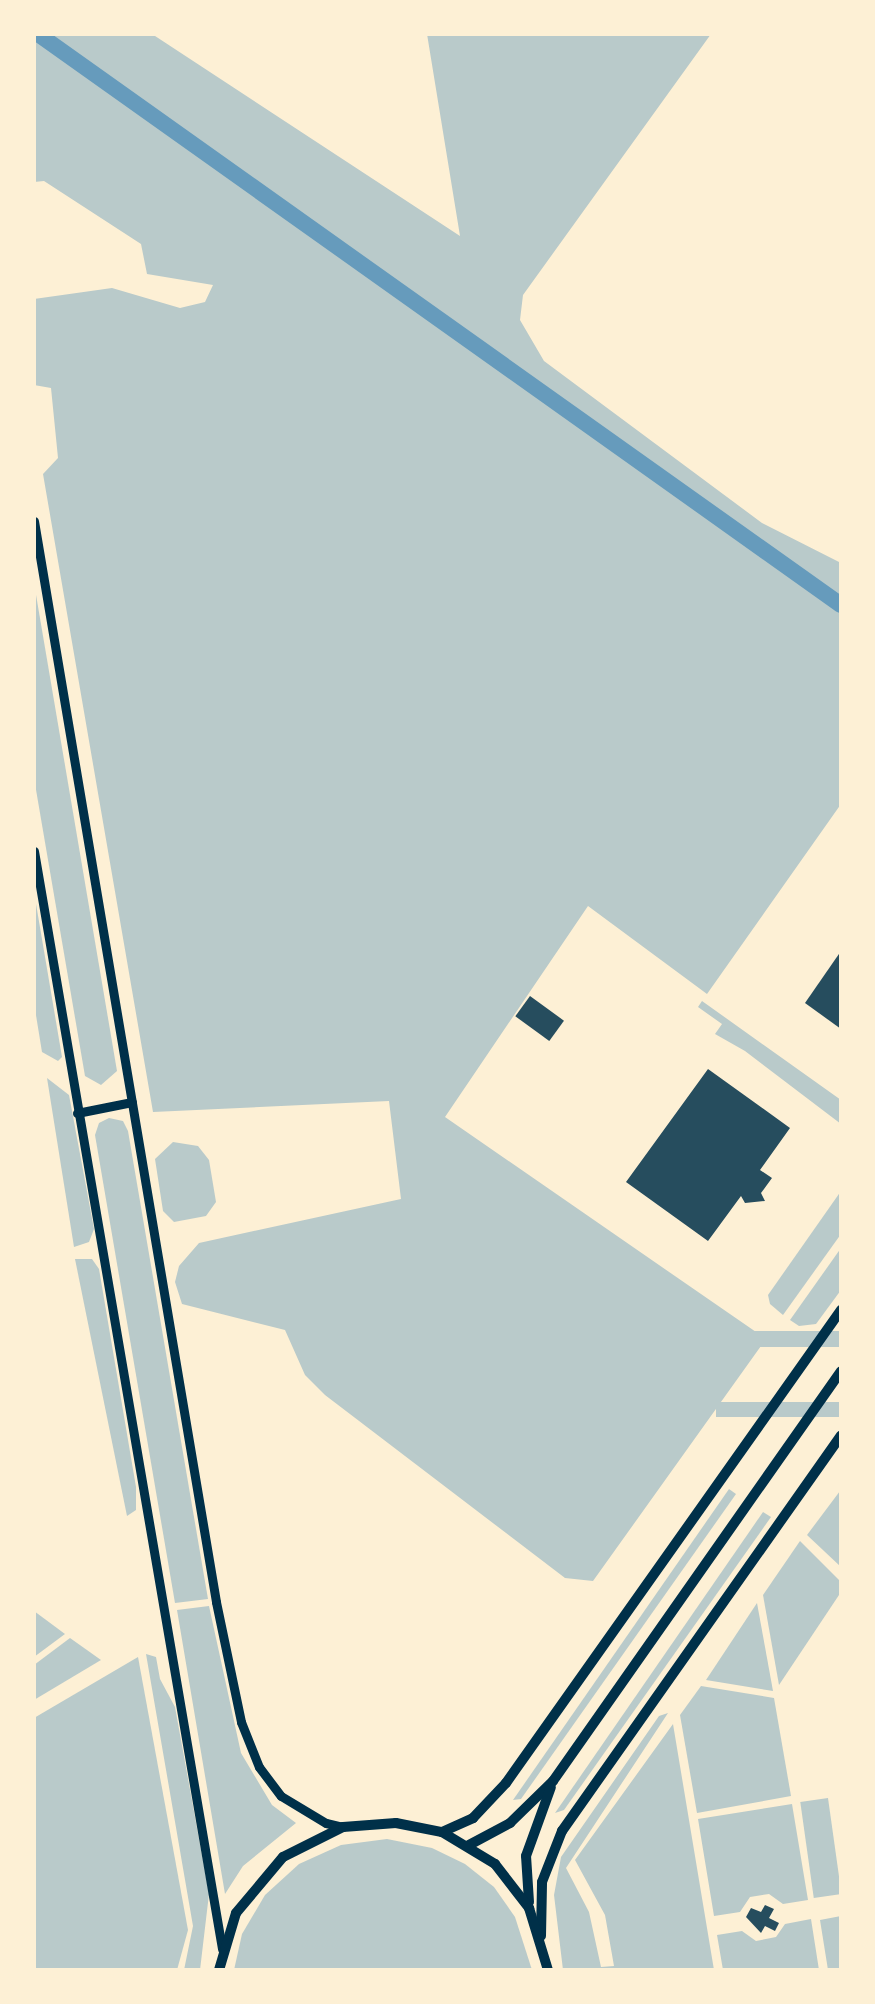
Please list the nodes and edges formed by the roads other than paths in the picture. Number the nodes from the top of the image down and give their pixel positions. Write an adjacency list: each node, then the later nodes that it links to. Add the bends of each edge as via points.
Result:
1 (34, 521): 3 (main road)
2 (34, 851): 4 (main road)
3 (132, 1102): 4 (main road); 9 (main road, via 241,1722 259,1767 281,1796 326,1823)
4 (77, 1113): 14 (main road)
5 (841, 1310): 10 (main road, via 506,1783 473,1818)
6 (841, 1371): 8 (main road)
7 (841, 1435): 13 (main road, via 562,1831 542,1882)
8 (553, 1781): 11 (main road, via 510,1823); 12 (main road, via 526,1856)
9 (343, 1827): 10 (main road, via 396,1823); 14 (main road, via 303,1843 263,1875 236,1913)
10 (442, 1832): 11 (main road)
11 (469, 1845): 12 (main road, via 504,1874)
12 (529, 1908): 13 (main road)
13 (541, 1936): 16 (main road)
14 (222, 1949): 15 (main road)
15 (219, 1970)
16 (548, 1970)

